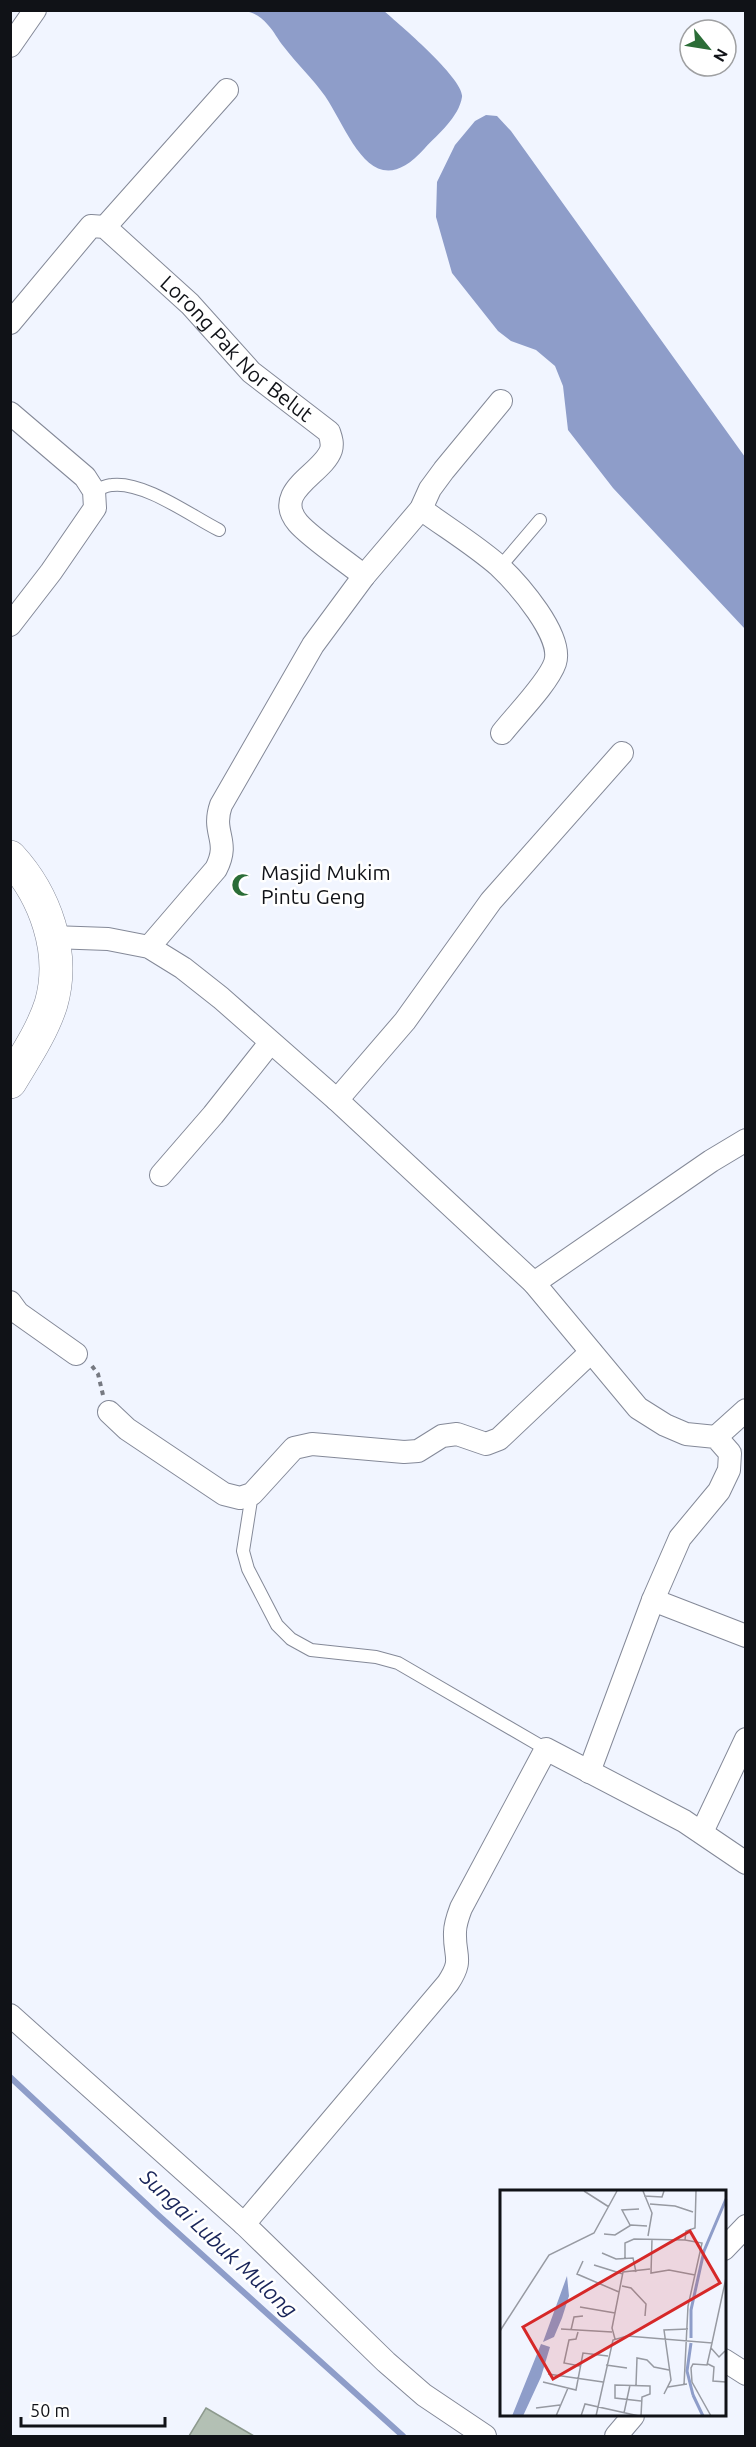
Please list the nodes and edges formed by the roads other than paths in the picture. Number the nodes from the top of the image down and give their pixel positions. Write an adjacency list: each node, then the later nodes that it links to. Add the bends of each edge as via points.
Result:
1 (35, 10): 2 (street)
2 (10, 46)
3 (227, 90): 4 (street)
4 (105, 227): 5 (street, via 91,226); 13 (street, Lorong Pak Nor Belut, via 190,304 251,372 329,432 330,453 295,491 291,509 299,524)
5 (10, 323)
6 (501, 401): 9 (street, via 444,470)
7 (10, 413): 8 (street, via 85,477)
8 (94, 491): 11 (lane, via 110,485 129,485); 14 (street, via 90,516)
9 (421, 509): 12 (street); 13 (street)
10 (540, 520): 12 (lane)
11 (219, 530)
12 (500, 567): 15 (street, via 550,629 556,661)
13 (364, 576): 19 (street, via 313,645 221,804 216,825 224,846 216,869)
14 (10, 625)
15 (502, 733)
16 (622, 753): 22 (street, via 491,900 405,1021)
17 (10, 857): 18 (main road, via 26,874 44,908)
18 (52, 937): 19 (street, via 108,939); 21 (main road, via 55,969 51,1002 38,1035)
19 (149, 947): 20 (street, via 198,980)
20 (270, 1043): 22 (street); 24 (street)
21 (10, 1082)
22 (337, 1100): 25 (street)
23 (745, 1141): 25 (street)
24 (161, 1175)
25 (534, 1282): 27 (street)
26 (10, 1302): 28 (street, via 18,1313)
27 (591, 1352): 31 (street, via 638,1408 687,1434); 32 (street, via 499,1439 486,1444 457,1434 442,1436 417,1451 404,1452 312,1444 294,1449)
28 (76, 1354)
29 (746, 1410): 31 (street)
30 (109, 1412): 32 (street, via 127,1430 224,1494 240,1498)
31 (716, 1437): 33 (street, via 730,1453 729,1470 720,1491 680,1538)
32 (252, 1494): 36 (lane, via 243,1551 277,1625 291,1639 311,1650 376,1656 398,1663)
33 (653, 1600): 34 (street); 37 (street)
34 (746, 1636)
35 (746, 1739): 38 (street)
36 (546, 1749): 37 (street); 41 (street, via 461,1908 454,1934 456,1972)
37 (589, 1772): 38 (street)
38 (702, 1832): 39 (street)
39 (746, 1863)
40 (10, 2015): 41 (street)
41 (244, 2224): 47 (street, via 386,2362 424,2395)
42 (746, 2226): 43 (street)
43 (726, 2247)
44 (726, 2361): 45 (street)
45 (746, 2374)
46 (631, 2417): 48 (street)
47 (485, 2436)
48 (616, 2436)

